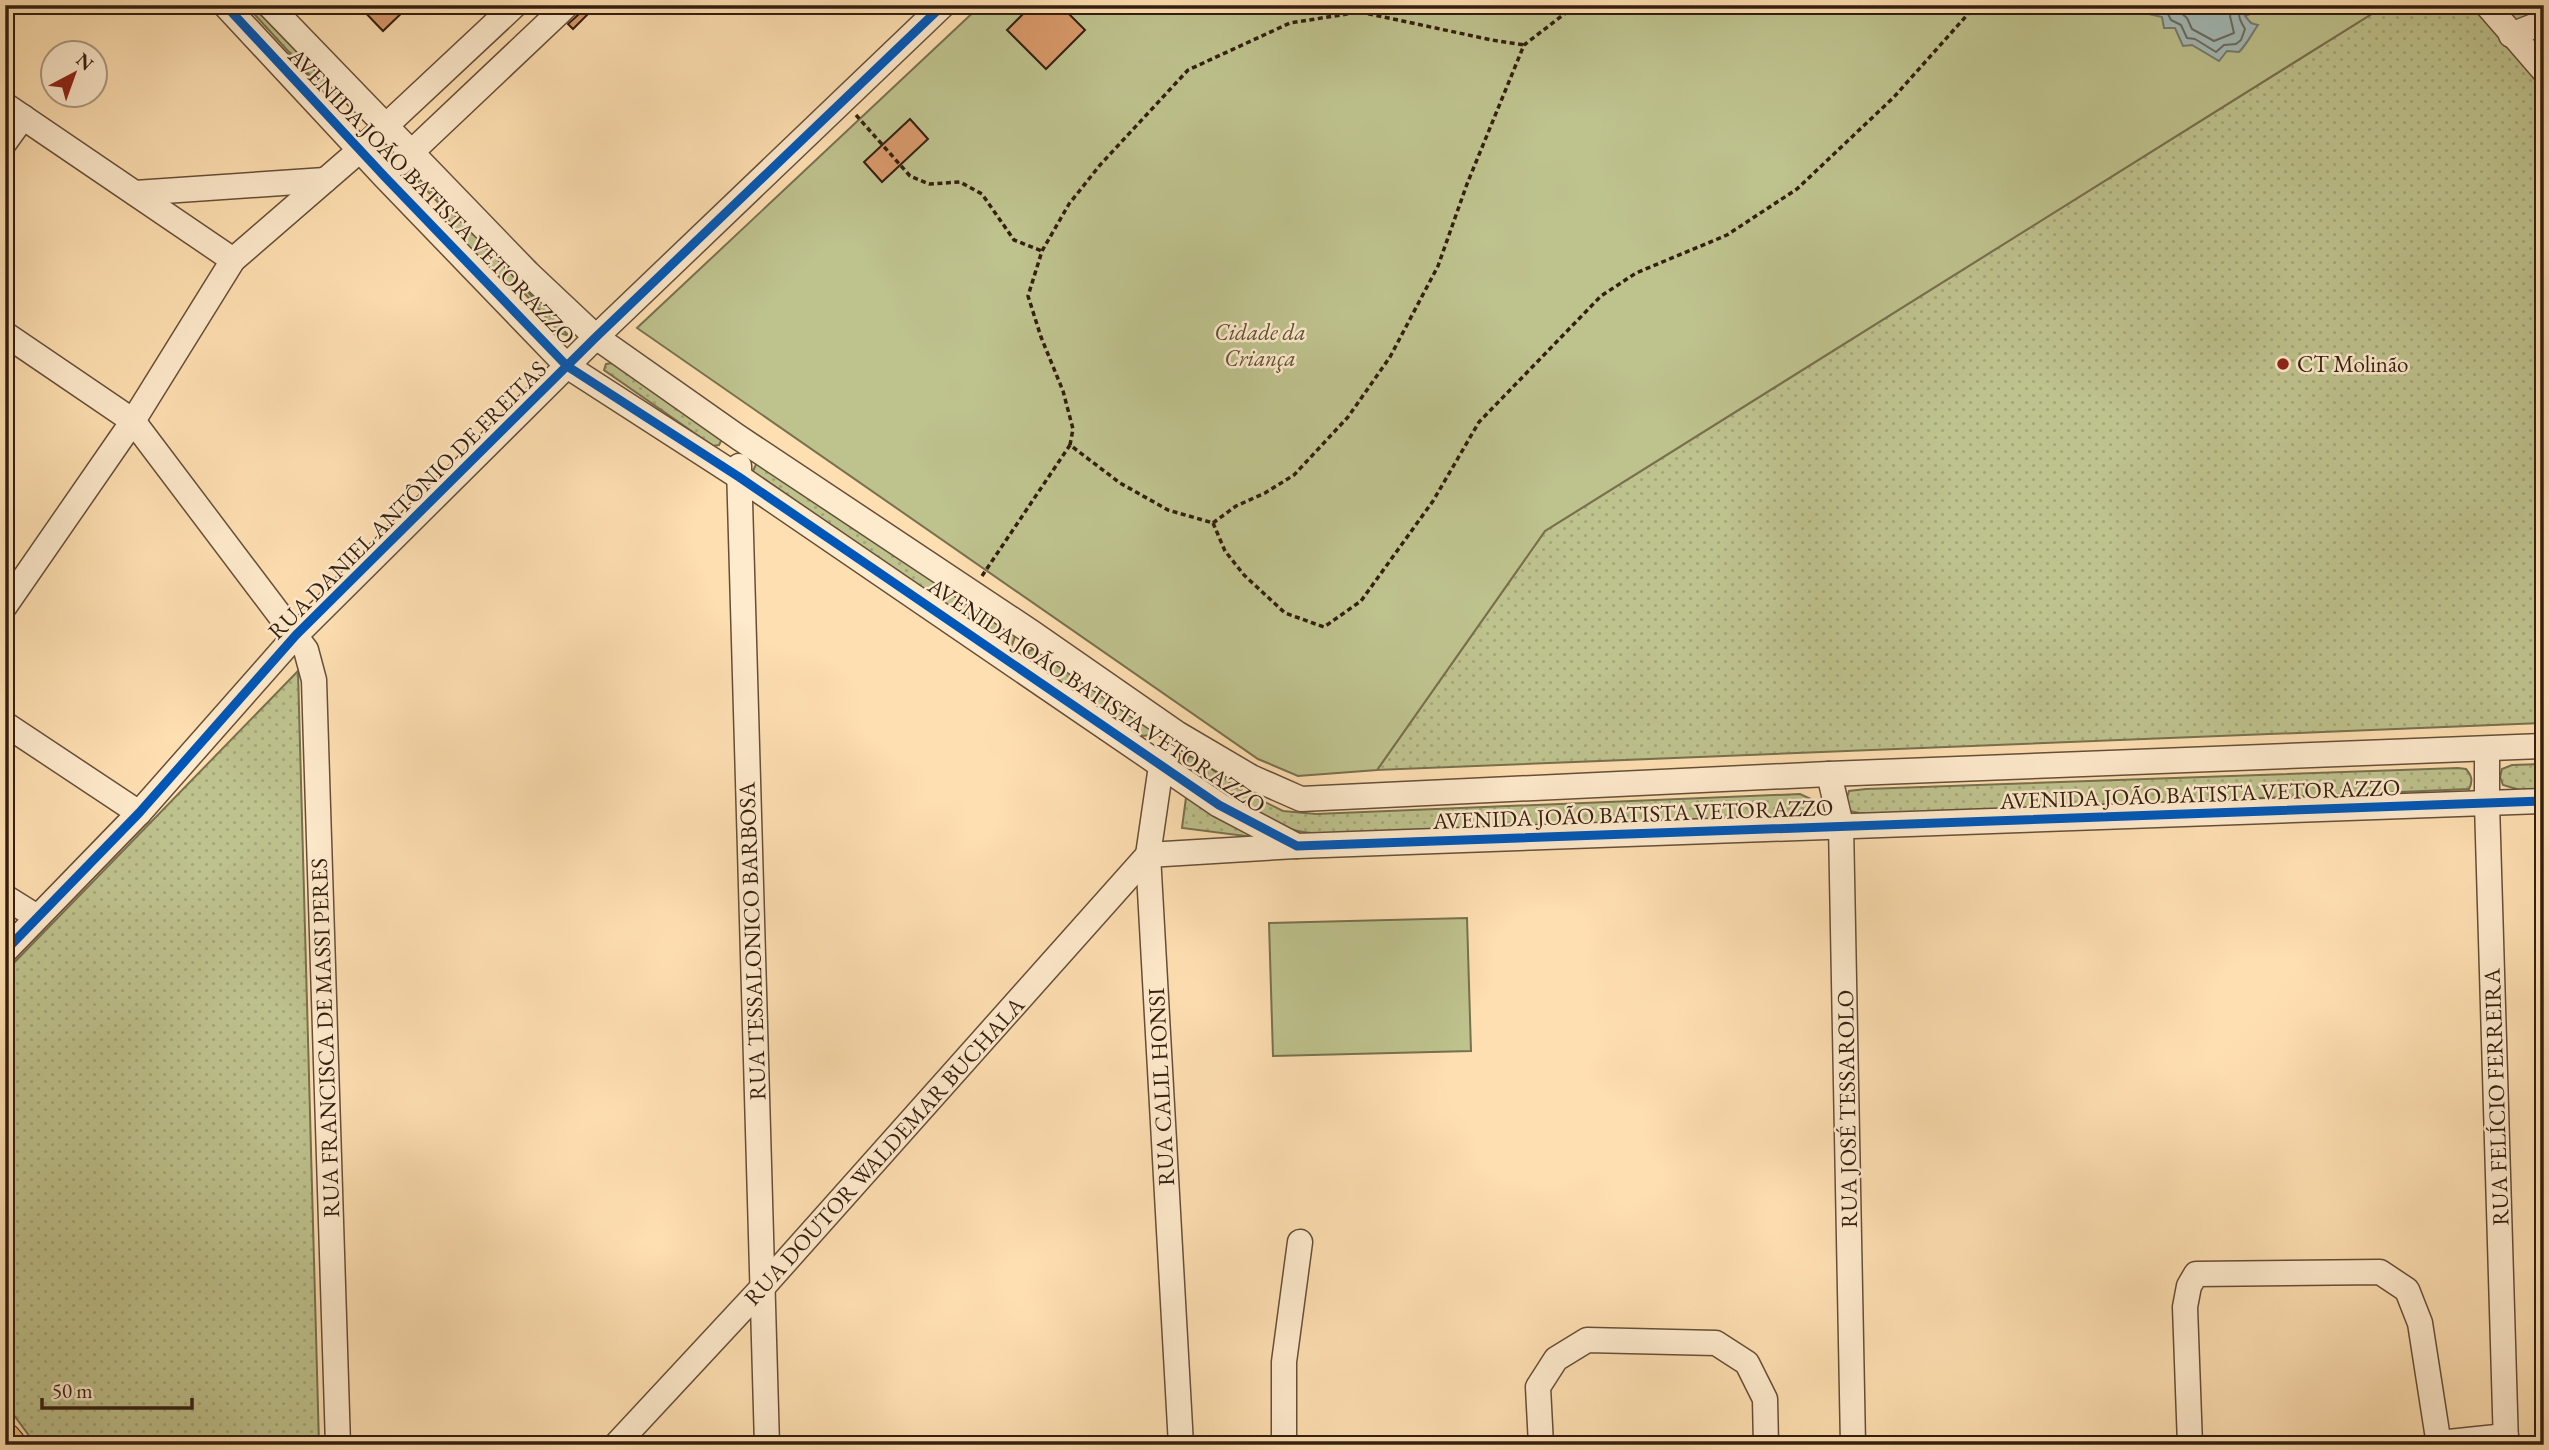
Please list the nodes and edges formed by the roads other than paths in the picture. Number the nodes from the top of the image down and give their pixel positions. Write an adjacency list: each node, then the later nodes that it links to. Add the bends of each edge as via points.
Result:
1 (225, 5): 13 (street, AVENIDA JOÃO BATISTA VETORAZZO)
2 (269, 5): 11 (street, AVENIDA JOÃO BATISTA VETORAZZO)
3 (515, 5): 11 (street)
4 (567, 5): 14 (street)
5 (943, 5): 20 (street, RUA DANIEL ANTÔNIO DE FREITAS)
6 (2487, 5): 8 (street)
7 (2544, 22): 8 (street)
8 (2511, 35): 9 (street)
9 (2544, 71)
10 (14, 111): 12 (street); 17 (street)
11 (386, 126): 13 (street); 14 (street, AVENIDA JOÃO BATISTA VETORAZZO)
12 (5, 142)
13 (360, 150): 15 (street, AVENIDA JOÃO BATISTA VETORAZZO); 16 (street)
14 (412, 152): 15 (street); 20 (street, AVENIDA JOÃO BATISTA VETORAZZO)
15 (385, 177): 21 (street, AVENIDA JOÃO BATISTA VETORAZZO)
16 (325, 180): 17 (street); 18 (street)
17 (135, 193): 18 (street)
18 (233, 260): 22 (street)
19 (5, 334): 22 (street, RUA FRANCISCA DE MASSI PERES)
20 (596, 337): 21 (street, RUA DANIEL ANTÔNIO DE FREITAS); 23 (street, AVENIDA JOÃO BATISTA VETORAZZO)
21 (567, 366): 24 (street, AVENIDA JOÃO BATISTA VETORAZZO); 27 (street, RUA DANIEL ANTÔNIO DE FREITAS)
22 (133, 421): 25 (street); 27 (street, RUA FRANCISCA DE MASSI PERES)
23 (738, 437): 24 (street, RUA TESSALONICO BARBOSA); 26 (street, AVENIDA JOÃO BATISTA VETORAZZO)
24 (740, 477): 28 (street, AVENIDA JOÃO BATISTA VETORAZZO); 45 (street, RUA TESSALONICO BARBOSA)
25 (5, 606)
26 (1031, 632): 28 (street); 30 (street, AVENIDA JOÃO BATISTA VETORAZZO)
27 (296, 635): 37 (street, RUA DANIEL ANTÔNIO DE FREITAS); 50 (street, RUA FRANCISCA DE MASSI PERES, via 306,650 314,680)
28 (1011, 662): 33 (street, AVENIDA JOÃO BATISTA VETORAZZO)
29 (5, 724): 37 (street)
30 (1178, 734): 33 (street, RUA CALIL HONSI); 34 (street, AVENIDA JOÃO BATISTA VETORAZZO, via 1251,777 1301,799)
31 (2544, 746): 32 (street, AVENIDA JOÃO BATISTA VETORAZZO)
32 (2487, 749): 34 (street, AVENIDA JOÃO BATISTA VETORAZZO); 36 (street, RUA FELÍCIO FERREIRA)
33 (1161, 766): 39 (street, AVENIDA JOÃO BATISTA VETORAZZO); 40 (street, RUA CALIL HONSI)
34 (1829, 774): 38 (street, RUA JOSÉ TESSAROLO)
35 (2544, 802): 36 (street, AVENIDA JOÃO BATISTA VETORAZZO)
36 (2487, 804): 38 (street, AVENIDA JOÃO BATISTA VETORAZZO); 47 (street, RUA FELÍCIO FERREIRA)
37 (139, 813): 42 (street, RUA DANIEL ANTÔNIO DE FREITAS)
38 (1841, 825): 39 (street, AVENIDA JOÃO BATISTA VETORAZZO); 57 (street, RUA JOSÉ TESSAROLO)
39 (1297, 846): 40 (street)
40 (1149, 855): 45 (street, RUA DOUTOR WALDEMAR BUCHALA); 53 (street, RUA CALIL HONSI)
41 (5, 897): 42 (street)
42 (37, 917): 43 (street, RUA DANIEL ANTÔNIO DE FREITAS)
43 (5, 950)
44 (1300, 1242): 54 (street, via 1284,1362)
45 (762, 1288): 51 (street, RUA DOUTOR WALDEMAR BUCHALA); 52 (street, RUA TESSALONICO BARBOSA)
46 (5, 1439): 49 (main road)
47 (2506, 1440): 48 (street)
48 (2439, 1444): 58 (street, via 2420,1323 2407,1290 2380,1272 2196,1274 2185,1307)
49 (10, 1445)
50 (338, 1445)
51 (616, 1445)
52 (767, 1445)
53 (1181, 1445)
54 (1284, 1445)
55 (1541, 1445): 56 (street, via 1538,1387 1556,1359 1587,1340 1716,1343 1747,1363 1765,1399)
56 (1766, 1445)
57 (1853, 1445)
58 (2190, 1445)

